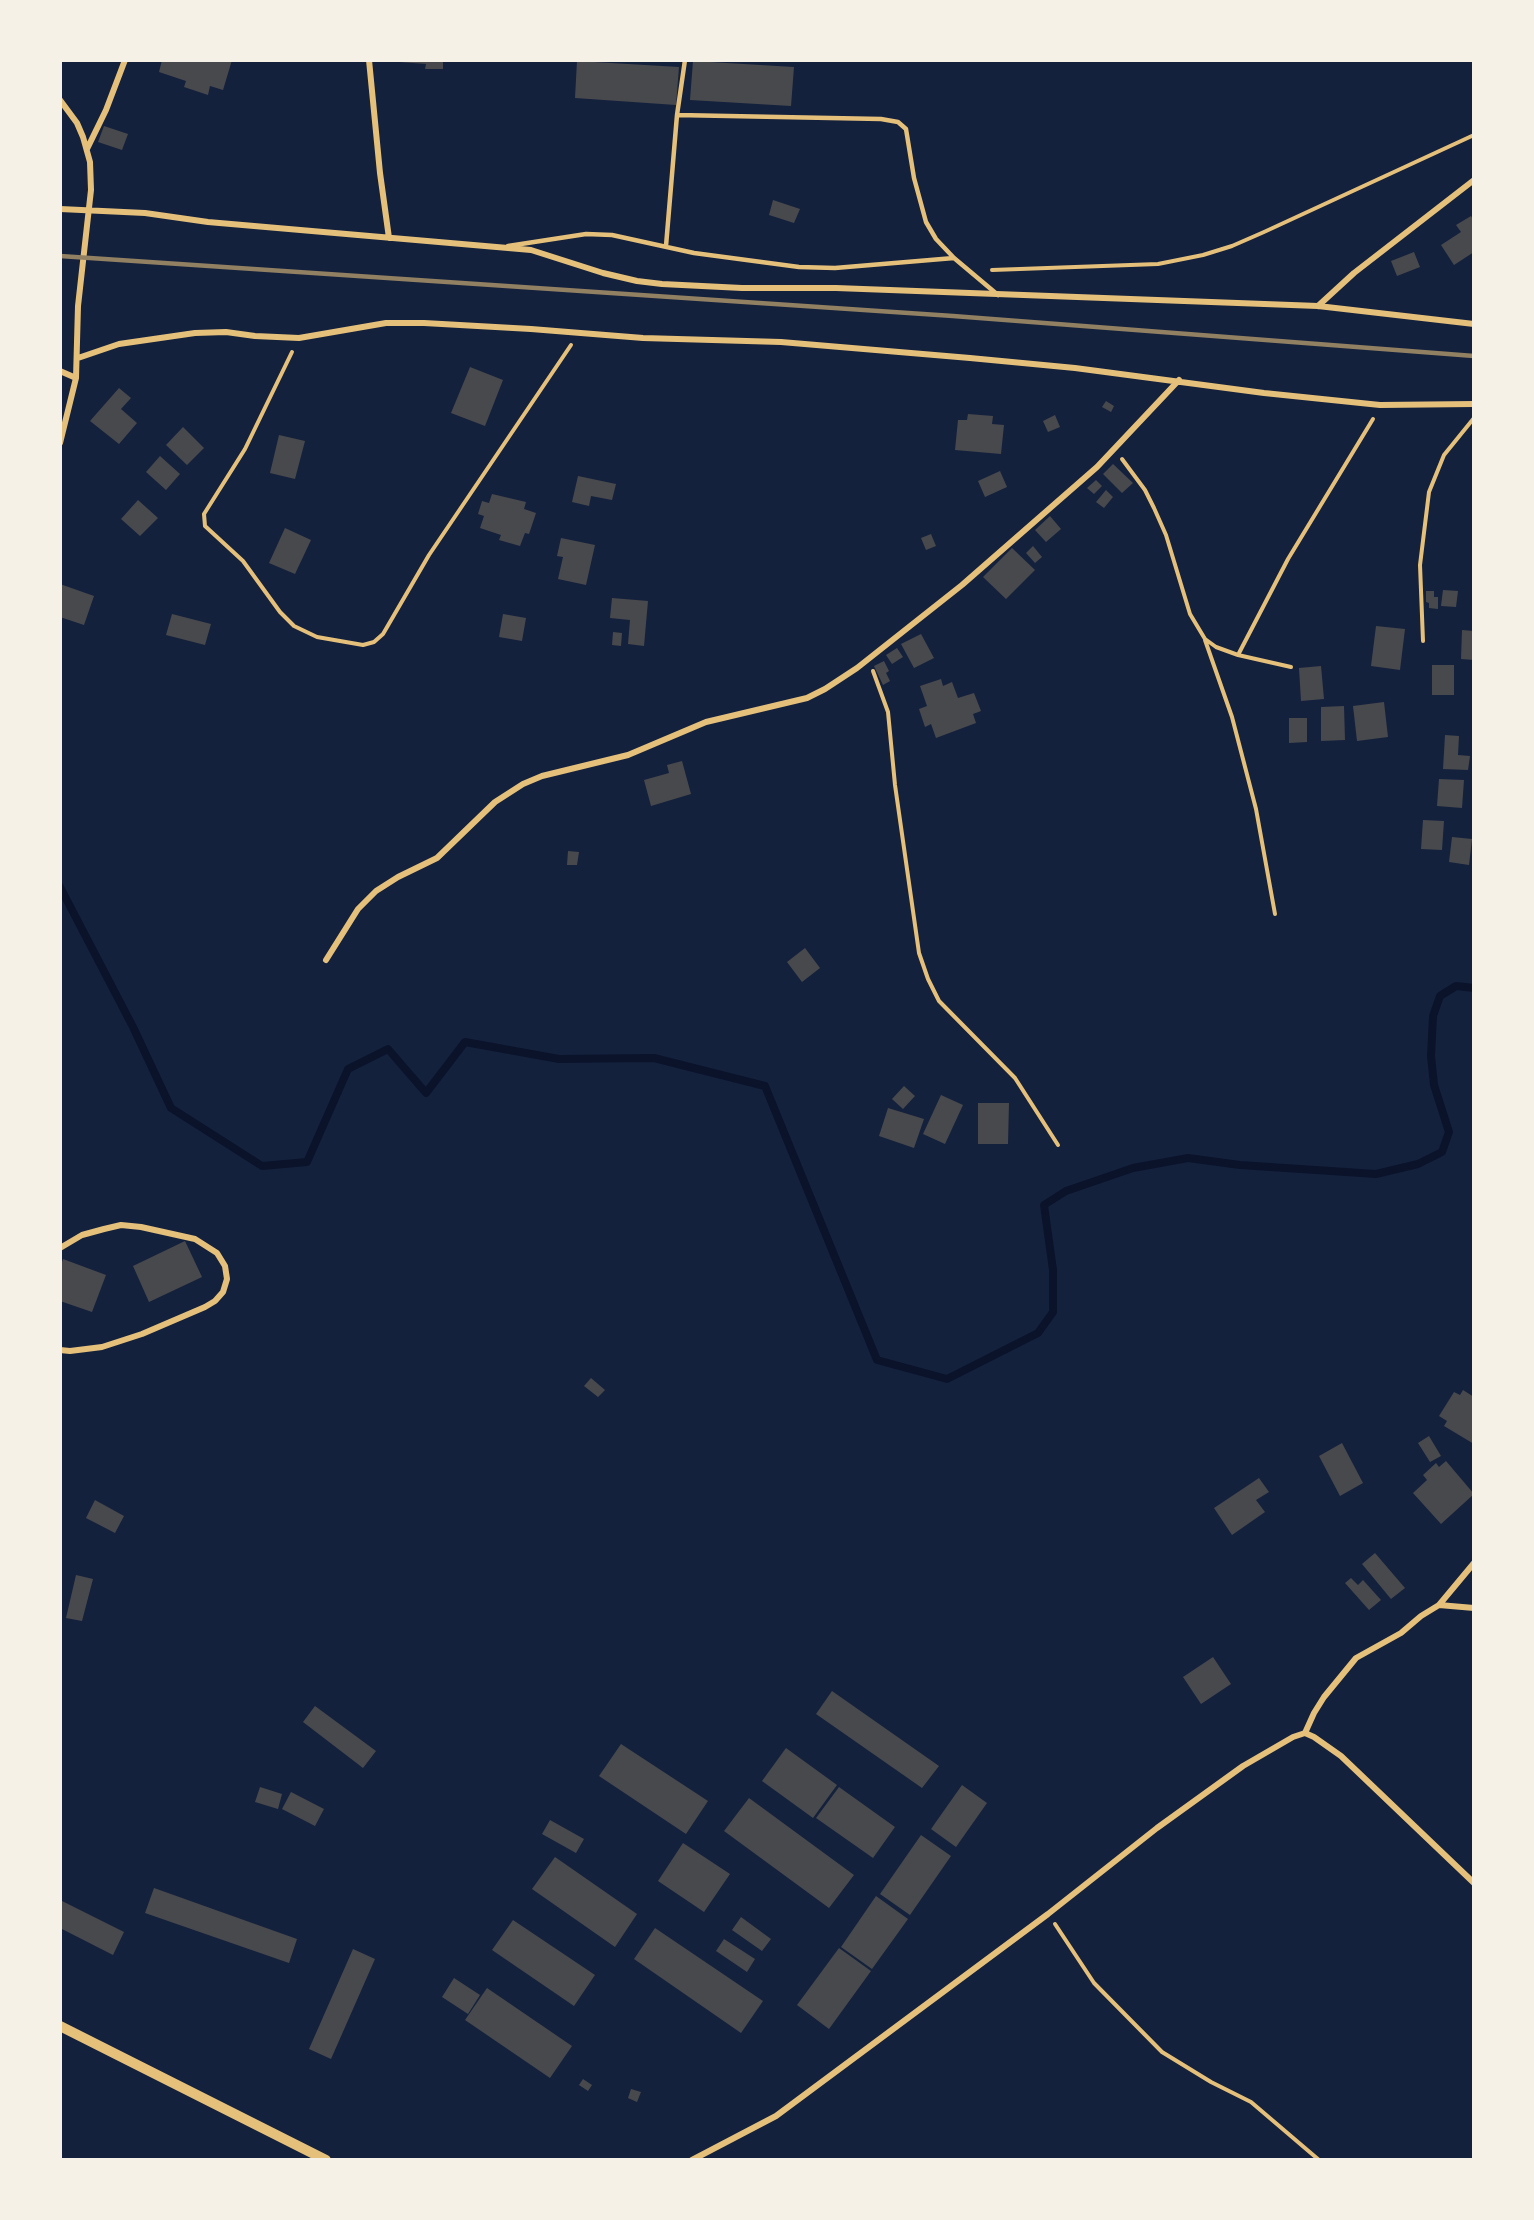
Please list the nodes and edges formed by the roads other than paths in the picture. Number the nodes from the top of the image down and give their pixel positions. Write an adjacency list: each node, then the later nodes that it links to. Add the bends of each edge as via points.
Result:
1 (126, 60): 6 (street)
2 (369, 60): 10 (street)
3 (685, 60): 5 (lane)
4 (60, 100): 6 (street, via 77,123)
5 (677, 115): 11 (lane); 13 (lane, via 898,122 906,129 926,222)
6 (87, 150): 9 (street, via 91,177)
7 (1474, 180): 15 (street)
8 (60, 209): 9 (street)
9 (89, 211): 10 (street, via 145,213); 17 (street, via 78,306)
10 (389, 238): 12 (street)
11 (666, 246): 12 (lane, via 586,234); 13 (lane, via 799,267 835,268)
12 (504, 247): 14 (street, via 531,250 637,281 742,288)
13 (954, 258): 14 (lane)
14 (998, 294): 15 (street)
15 (1318, 306): 16 (street)
16 (1474, 324)
17 (78, 358): 19 (street); 20 (street, via 119,344 195,333 299,338 386,323 781,342)
18 (60, 370): 19 (street)
19 (76, 378): 22 (street)
20 (1179, 380): 21 (street, via 1380,405); 23 (street, via 1114,449 962,585 825,689 807,698 706,722 628,755 523,784 495,802 437,858 376,891 358,909)
21 (1474, 404)
22 (60, 443)
23 (326, 960)
24 (60, 1248): 25 (street, via 82,1235 104,1229 141,1227 195,1239 217,1253 227,1279 215,1301 142,1334 102,1347)
25 (60, 1350)
26 (1474, 1563): 27 (street)
27 (1439, 1605): 28 (street); 29 (street, via 1356,1658 1324,1696)
28 (1474, 1608)
29 (1305, 1733): 30 (street, via 1354,1768); 33 (street, via 1243,1766 1157,1828 776,2116)
30 (1474, 1883)
31 (60, 2026): 32 (street)
32 (322, 2159)
33 (692, 2160)

